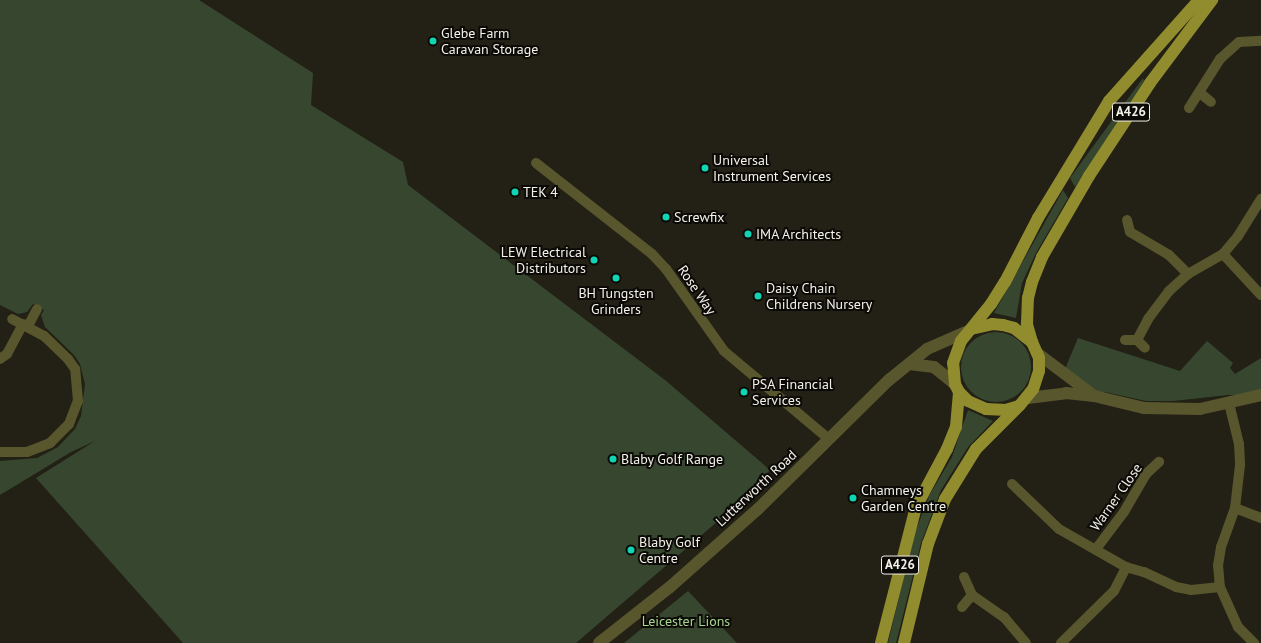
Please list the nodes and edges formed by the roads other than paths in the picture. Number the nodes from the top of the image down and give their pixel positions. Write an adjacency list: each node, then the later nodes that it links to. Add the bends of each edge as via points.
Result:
1 (1198, 0): 16 (main road, A426, via 1109,100 1038,218 1005,282)
2 (1212, 0): 19 (main road, A426, via 1150,83 1089,176 1042,257 1028,298 1027,324)
3 (1261, 41): 4 (street, via 1239,42 1220,59)
4 (1200, 93): 5 (street); 6 (street)
5 (1211, 102)
6 (1189, 108)
7 (536, 163): 29 (street, Rose Way, via 652,254 666,269 724,351)
8 (1261, 199): 10 (street)
9 (1127, 220): 11 (street, via 1130,232 1169,255)
10 (1223, 254): 11 (street); 12 (street)
11 (1188, 274): 18 (street, via 1169,291 1148,319)
12 (1261, 295)
13 (37, 309): 15 (street)
14 (12, 319): 15 (street)
15 (26, 325): 22 (street, via 7,354); 30 (street, via 55,346 75,369 78,391 76,412 69,424 50,443 27,452)
16 (969, 331): 19 (main road, via 992,324 1003,325 1014,328); 23 (street, Lutterworth Road, via 927,349); 24 (main road, via 953,362)
17 (1125, 340): 18 (street)
18 (1137, 340): 20 (street)
19 (1032, 342): 21 (main road)
20 (1145, 348)
21 (1037, 353): 26 (street); 27 (main road, via 1039,371)
22 (0, 359)
23 (908, 364): 24 (street, via 934,367); 29 (street, Lutterworth Road)
24 (957, 388): 27 (main road, via 968,401 986,409 1006,410); 42 (main road, A426, via 956,427 916,508)
25 (1261, 395): 28 (street)
26 (1094, 396): 27 (street, via 1066,393); 28 (street, via 1144,408 1200,409)
27 (1023, 402): 43 (main road, A426, via 976,449 944,499 928,544)
28 (1229, 403): 33 (street, via 1239,444 1240,466)
29 (830, 439): 41 (street, Lutterworth Road, via 758,509 670,587)
30 (0, 452)
31 (1159, 462): 35 (street, Warner Close, via 1146,474 1124,512)
32 (1012, 484): 35 (street, via 1059,529)
33 (1235, 508): 34 (street); 38 (street, via 1221,547 1218,565)
34 (1261, 518)
35 (1096, 549): 36 (street)
36 (1126, 567): 38 (street, via 1144,572 1176,588 1191,590); 45 (street, via 1114,591)
37 (964, 577): 39 (street)
38 (1220, 587): 46 (street, via 1238,627)
39 (972, 595): 40 (street); 44 (street, via 1004,617)
40 (962, 607)
41 (599, 643)
42 (881, 643)
43 (904, 643)
44 (1026, 643)
45 (1061, 643)
46 (1254, 643)

